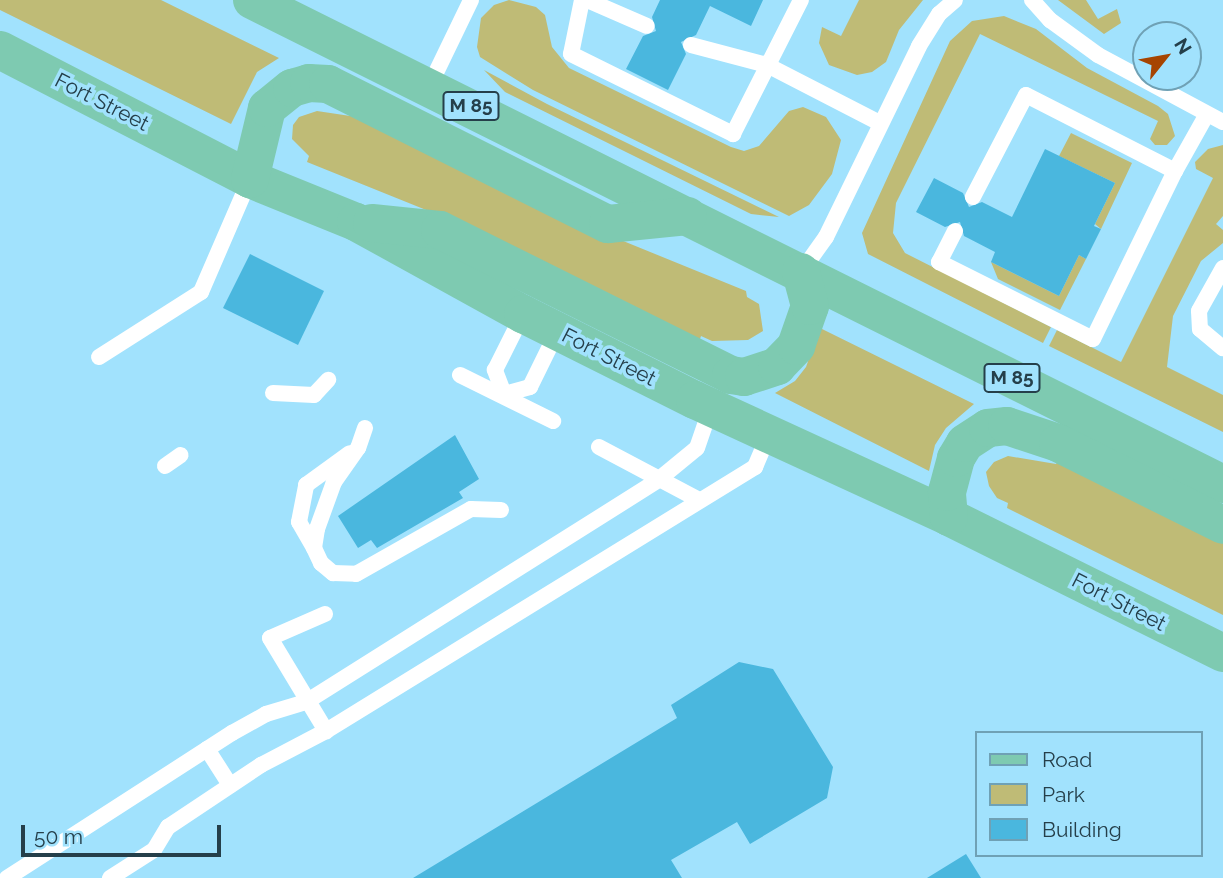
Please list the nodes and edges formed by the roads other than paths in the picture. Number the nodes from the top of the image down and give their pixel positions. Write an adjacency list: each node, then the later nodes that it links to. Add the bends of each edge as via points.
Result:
1 (252, 0): 11 (main road, M 85)
2 (471, 0): 11 (lane)
3 (584, 0): 7 (lane); 10 (lane, via 571,54 733,134)
4 (801, 0): 10 (lane)
5 (955, 0): 14 (lane, via 939,14)
6 (1032, 0): 12 (lane, via 1098,55)
7 (648, 26)
8 (691, 45): 10 (lane)
9 (0, 50): 16 (main road, Fort Street)
10 (767, 65): 14 (lane)
11 (430, 85): 18 (main road, M 85)
12 (1207, 114): 13 (lane); 15 (lane)
13 (1223, 122)
14 (880, 123): 22 (lane, via 826,237)
15 (1175, 171): 17 (lane, via 1026,95); 20 (lane, via 1093,339 939,262)
16 (250, 178): 18 (main road, via 267,108 292,88 309,83 328,85 608,224); 19 (main road, Fort Street); 26 (lane, via 201,292)
17 (973, 197)
18 (688, 216): 22 (main road, M 85)
19 (356, 222): 22 (main road, via 440,230 731,375 744,377 777,366 796,346 810,306); 23 (main road, Fort Street)
20 (955, 231)
21 (1223, 268): 25 (lane, via 1199,311 1200,329)
22 (801, 272): 40 (main road, M 85)
23 (523, 314): 24 (main road, Fort Street); 30 (lane, via 495,370)
24 (557, 331): 30 (lane, via 530,387); 31 (main road, Fort Street)
25 (1223, 348)
26 (99, 357)
27 (460, 375): 30 (lane)
28 (328, 380): 29 (lane, via 314,395)
29 (273, 393)
30 (504, 394): 32 (lane)
31 (711, 407): 34 (main road, Fort Street); 39 (lane, via 697,447)
32 (553, 421)
33 (365, 428): 35 (lane)
34 (769, 434): 41 (lane, via 755,467); 43 (main road, Fort Street)
35 (358, 447): 45 (lane, via 334,482); 45 (lane, via 306,485 299,522)
36 (599, 447): 39 (lane)
37 (181, 455): 38 (lane)
38 (165, 466)
39 (658, 480): 41 (lane); 48 (lane)
40 (1223, 485)
41 (699, 500): 49 (lane)
42 (501, 510): 45 (lane, via 471,509 356,574 333,573 321,563)
43 (948, 517): 44 (main road, via 949,483 965,443 988,428 1007,426 1058,443); 47 (main road, Fort Street)
44 (1223, 525)
45 (314, 548)
46 (325, 614): 48 (lane, via 270,638)
47 (1223, 653)
48 (306, 702): 49 (lane); 50 (lane, via 266,714)
49 (326, 731): 51 (lane)
50 (207, 749): 51 (lane); 52 (lane)
51 (230, 785): 53 (lane, via 168,827 154,850)
52 (6, 878)
53 (110, 878)

